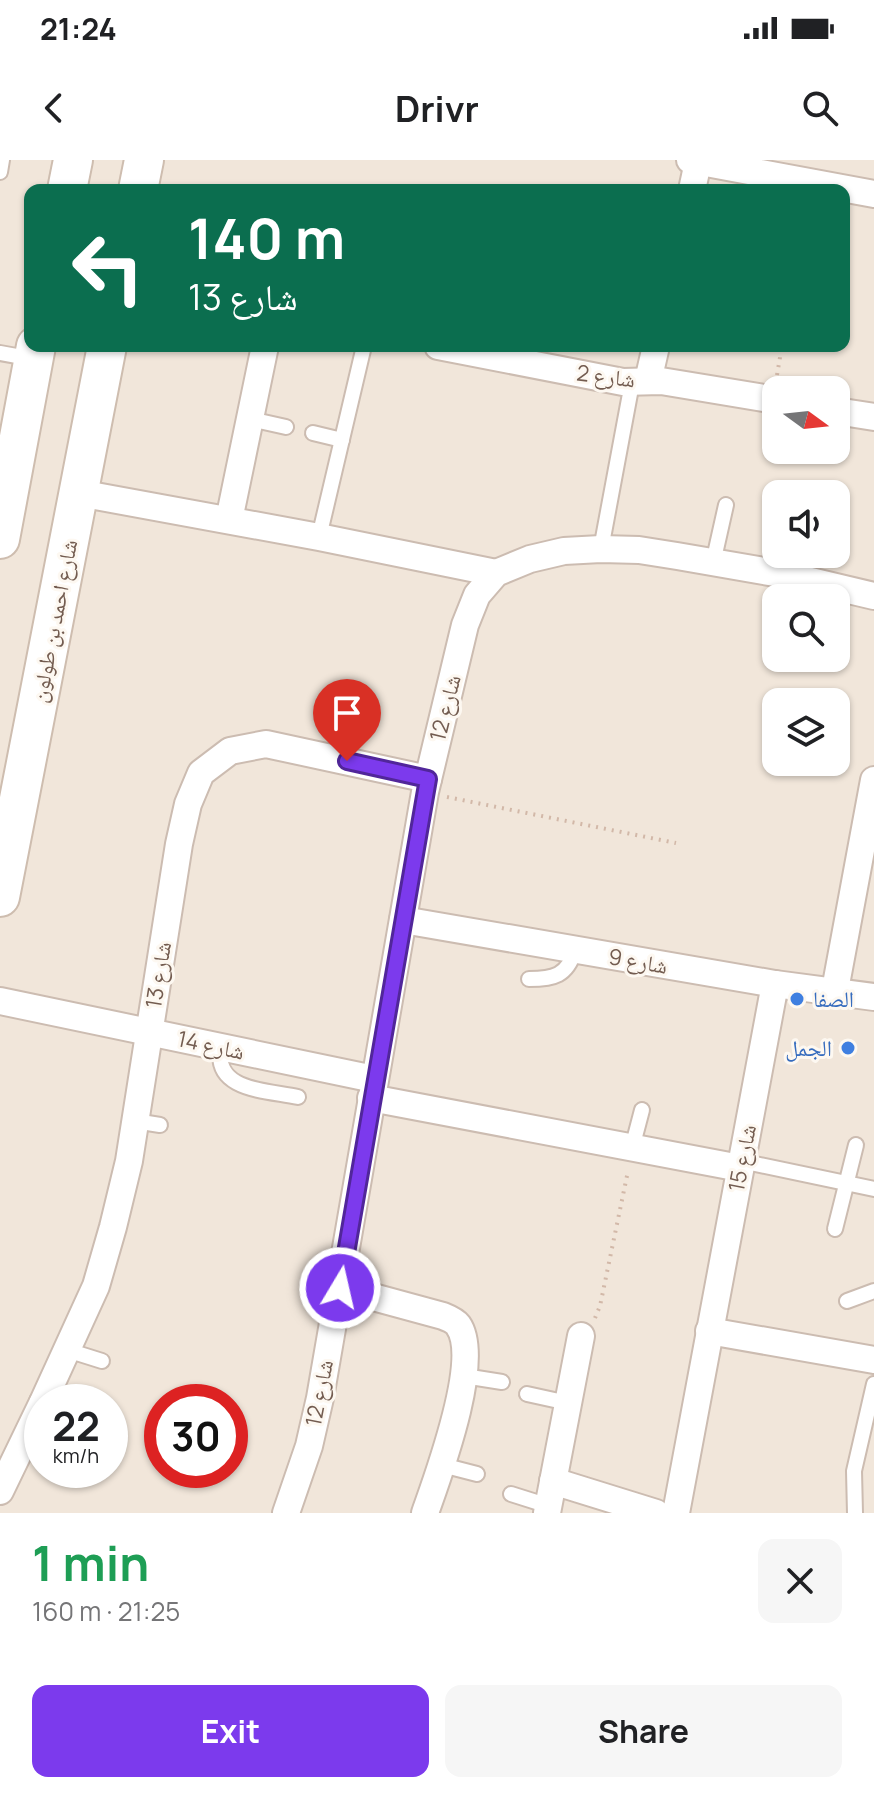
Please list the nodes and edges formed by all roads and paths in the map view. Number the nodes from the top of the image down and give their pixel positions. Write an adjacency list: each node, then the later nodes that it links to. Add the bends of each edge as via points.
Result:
1 (2, 160): 5 (lane)
2 (73, 160): 6 (street)
3 (144, 160): 7 (street)
4 (694, 161): 8 (street); 9 (street)
5 (0, 172)
6 (68, 184)
7 (139, 184)
8 (692, 184)
9 (819, 184)
10 (850, 190): 11 (street)
11 (874, 194)
12 (106, 352): 27 (street, شارع احمد بن طولون)
13 (264, 352): 22 (street)
14 (363, 352): 25 (lane)
15 (472, 352): 18 (street, شارع 2)
16 (653, 352): 18 (street)
17 (23, 353): 26 (street)
18 (640, 382): 19 (street, شارع 2); 32 (lane)
19 (762, 398)
20 (850, 413): 21 (street)
21 (874, 417)
22 (250, 419): 23 (lane); 29 (street)
23 (286, 427)
24 (313, 433): 25 (lane)
25 (342, 440): 30 (lane)
26 (5, 489): 31 (street)
27 (79, 493): 29 (street); 41 (street, شارع احمد بن طولون)
28 (726, 505): 33 (lane)
29 (229, 520): 30 (street)
30 (319, 537): 36 (street)
31 (0, 539)
32 (601, 549): 33 (street); 36 (street, via 564,551)
33 (713, 563): 34 (street)
34 (762, 564)
35 (795, 568): 37 (street)
36 (496, 573): 39 (street, شارع 12, via 477,595 465,625)
37 (874, 596)
38 (874, 780): 46 (street)
39 (427, 786): 40 (path); 42 (street, شارع 12); 49 (street, شارع 13, via 266,744 230,751 201,773 179,844)
40 (676, 843)
41 (0, 897)
42 (403, 920): 43 (street, شارع 9); 51 (street, شارع 12)
43 (575, 950): 44 (lane, via 560,974); 45 (street, شارع 9)
44 (529, 979)
45 (775, 984): 46 (street, شارع 9); 56 (street, شارع 15)
46 (835, 990): 47 (street, شارع 9)
47 (874, 997)
48 (0, 1001): 49 (street, شارع 14)
49 (149, 1032): 50 (street, شارع 14); 65 (street, شارع 13, via 147,1123 129,1161 96,1286)
50 (221, 1047): 51 (street, شارع 14); 52 (lane, via 218,1061 235,1083)
51 (373, 1088): 55 (street, شارع 14); 60 (street, شارع 12)
52 (298, 1097)
53 (642, 1110): 55 (lane)
54 (856, 1145): 57 (lane)
55 (632, 1148): 56 (street, شارع 14); 64 (path, via 600,1306)
56 (741, 1164): 57 (lane); 63 (street, شارع 15)
57 (847, 1183): 58 (lane); 59 (lane)
58 (874, 1189)
59 (835, 1229)
60 (340, 1288): 68 (street, via 457,1323 463,1336); 80 (street, شارع 12, via 309,1446)
61 (874, 1291): 62 (lane)
62 (847, 1301)
63 (709, 1331): 66 (street); 83 (street, شارع 15)
64 (581, 1336): 73 (street)
65 (67, 1350): 67 (lane); 70 (street, شارع 13)
66 (874, 1360)
67 (102, 1361)
68 (464, 1376): 69 (lane); 75 (street)
69 (502, 1382)
70 (52, 1384)
71 (874, 1384): 84 (lane, via 854,1471)
72 (527, 1394): 73 (lane)
73 (568, 1403): 79 (street)
74 (24, 1443): 77 (street, شارع 13)
75 (442, 1465): 76 (lane); 81 (street)
76 (477, 1474)
77 (0, 1491)
78 (511, 1494): 79 (lane)
79 (550, 1500): 82 (street)
80 (286, 1513)
81 (425, 1513)
82 (656, 1513)
83 (676, 1513)
84 (855, 1513)

